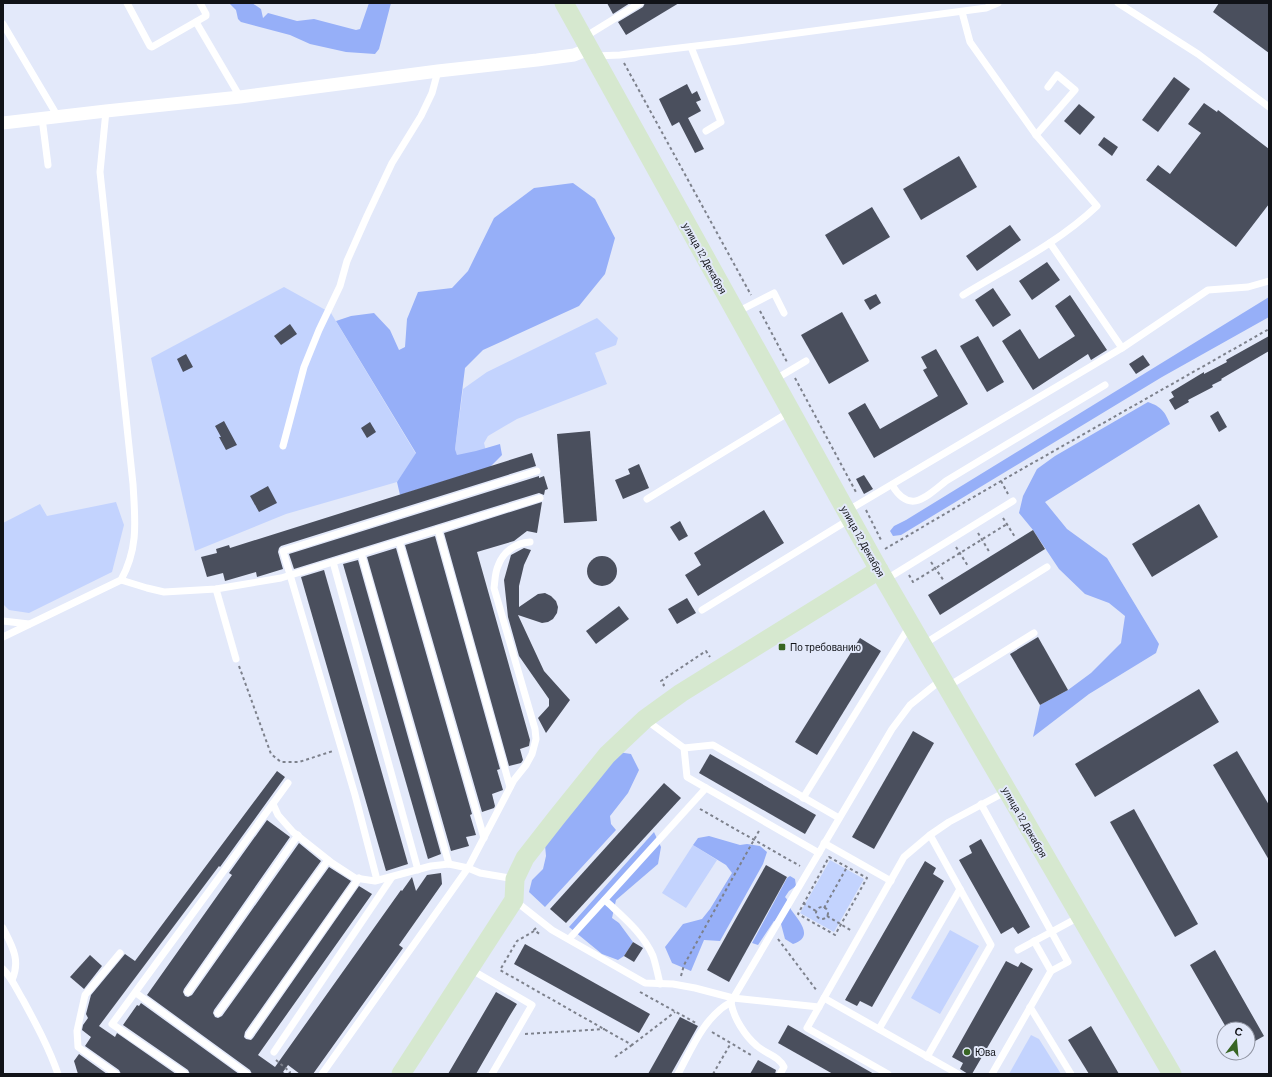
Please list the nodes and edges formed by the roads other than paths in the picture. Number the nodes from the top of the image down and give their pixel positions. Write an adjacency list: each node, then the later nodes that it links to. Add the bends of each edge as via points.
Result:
1 (127, 3): 8 (lane, via 152,47)
2 (200, 3): 8 (lane, via 206,15)
3 (564, 3): 11 (main road, улица 12 Декабря)
4 (640, 3): 11 (lane)
5 (998, 3): 7 (lane)
6 (1118, 3): 15 (lane, via 1198,54)
7 (962, 12): 10 (lane); 21 (lane, via 970,42)
8 (196, 22): 14 (lane)
9 (3, 24): 17 (lane)
10 (691, 47): 11 (lane, via 620,55); 20 (lane, via 722,122)
11 (588, 48): 12 (street, via 574,55); 26 (main road, улица 12 Декабря)
12 (438, 71): 14 (street); 33 (lane, via 432,93 421,116 392,163 347,261 340,286 304,367)
13 (1048, 87): 21 (lane, via 1057,75 1075,90)
14 (240, 97): 16 (street)
15 (1269, 107)
16 (106, 111): 17 (street); 48 (lane, via 100,172 136,526 133,552)
17 (58, 117): 18 (street)
18 (42, 118): 19 (street); 22 (lane)
19 (3, 123)
20 (706, 131)
21 (1036, 135): 23 (lane, via 1097,206)
22 (48, 165)
23 (1050, 243): 25 (lane); 28 (lane)
24 (1269, 282): 28 (lane, via 1248,287 1208,290)
25 (964, 295)
26 (735, 313): 27 (lane, via 774,293); 30 (main road, улица 12 Декабря)
27 (784, 313)
28 (1122, 348): 35 (lane)
29 (806, 361): 30 (lane)
30 (773, 380): 32 (main road, улица 12 Декабря)
31 (1105, 384): 35 (lane, via 946,481 922,499 913,502 905,500)
32 (791, 411): 37 (lane); 39 (main road, улица 12 Декабря)
33 (283, 446)
34 (537, 471): 47 (lane, via 283,551)
35 (892, 485): 39 (lane)
36 (540, 498): 40 (lane)
37 (647, 499)
38 (1013, 501): 45 (lane, via 904,569)
39 (853, 511): 45 (main road, улица 12 Декабря); 50 (lane)
40 (438, 529): 41 (lane); 62 (lane)
41 (400, 541): 43 (lane); 71 (lane)
42 (530, 542): 62 (lane, via 521,543 506,552 497,566 494,588 536,738 529,759)
43 (361, 553): 44 (lane); 75 (lane)
44 (334, 562): 47 (lane); 77 (lane)
45 (881, 564): 53 (main road, улица 12 Декабря); 59 (main road, via 681,693)
46 (1047, 567): 56 (lane)
47 (290, 575): 49 (lane); 81 (lane, via 342,749)
48 (121, 580): 49 (lane, via 164,592); 52 (lane)
49 (216, 590): 57 (lane)
50 (702, 610)
51 (3, 621): 52 (lane)
52 (29, 624): 55 (lane)
53 (910, 625): 56 (main road, улица 12 Декабря); 65 (lane)
54 (1034, 633): 58 (lane)
55 (3, 637)
56 (923, 644): 58 (main road, улица 12 Декабря)
57 (236, 659)
58 (944, 683): 64 (main road, улица 12 Декабря); 68 (lane, via 910,705 892,728)
59 (645, 720): 60 (lane); 80 (main road, via 607,755 525,858)
60 (684, 748): 63 (lane, via 687,777); 65 (lane, via 713,745)
61 (288, 782): 66 (lane)
62 (510, 787): 71 (lane)
63 (706, 788): 73 (lane); 85 (lane)
64 (1007, 791): 67 (lane); 86 (main road, улица 12 Декабря)
65 (803, 798): 68 (lane)
66 (273, 804): 69 (lane, via 278,815); 98 (lane)
67 (981, 804): 70 (lane); 88 (lane)
68 (839, 818): 72 (lane)
69 (298, 835): 74 (lane); 99 (lane)
70 (930, 836): 82 (lane, via 904,857); 83 (lane)
71 (484, 838): 76 (lane)
72 (824, 843): 73 (lane); 82 (lane)
73 (818, 853): 101 (lane)
74 (328, 860): 79 (lane, via 355,878); 104 (lane)
75 (449, 864): 76 (lane); 77 (lane)
76 (468, 868): 80 (lane, via 480,873); 113 (lane)
77 (418, 870): 78 (lane)
78 (392, 877): 81 (lane); 107 (lane)
79 (359, 878): 81 (lane); 106 (lane)
80 (515, 879): 84 (main road)
81 (377, 880)
82 (891, 881): 100 (lane)
83 (960, 889): 105 (lane); 108 (lane, via 991,945)
84 (514, 900): 89 (lane, via 552,930); 94 (main road)
85 (605, 900): 89 (lane); 97 (lane, via 632,925 647,944 654,958)
86 (1080, 916): 88 (lane); 122 (main road, улица 12 Декабря)
87 (3, 928): 96 (lane, via 16,962)
88 (1052, 931): 90 (lane); 95 (lane, via 1068,962)
89 (569, 939): 97 (lane, via 645,983)
90 (1034, 941): 91 (lane); 95 (lane)
91 (1018, 950)
92 (120, 953): 110 (lane, via 85,995 76,1031 78,1047)
93 (3, 969): 96 (lane)
94 (470, 969): 114 (main road); 115 (lane, via 532,1005)
95 (1051, 971): 103 (lane)
96 (12, 980): 109 (lane, via 50,1053)
97 (660, 984): 101 (lane, via 680,985)
98 (136, 992): 111 (lane, via 112,1024); 112 (lane)
99 (188, 992)
100 (824, 998): 102 (lane); 105 (lane)
101 (732, 1000): 102 (lane); 116 (lane, via 714,1014); 117 (lane, via 734,1015 744,1031 757,1046 781,1061 784,1067)
102 (819, 1007): 118 (lane, via 807,1028)
103 (1030, 1007): 120 (lane); 121 (lane)
104 (218, 1013)
105 (880, 1029): 108 (lane)
106 (249, 1034)
107 (274, 1052)
108 (927, 1057): 119 (lane)
109 (58, 1074)
110 (116, 1074)
111 (185, 1074)
112 (247, 1074)
113 (322, 1074)
114 (401, 1074)
115 (492, 1074)
116 (678, 1074)
117 (780, 1074)
118 (888, 1074)
119 (958, 1074)
120 (992, 1074)
121 (1071, 1074)
122 (1172, 1074)

